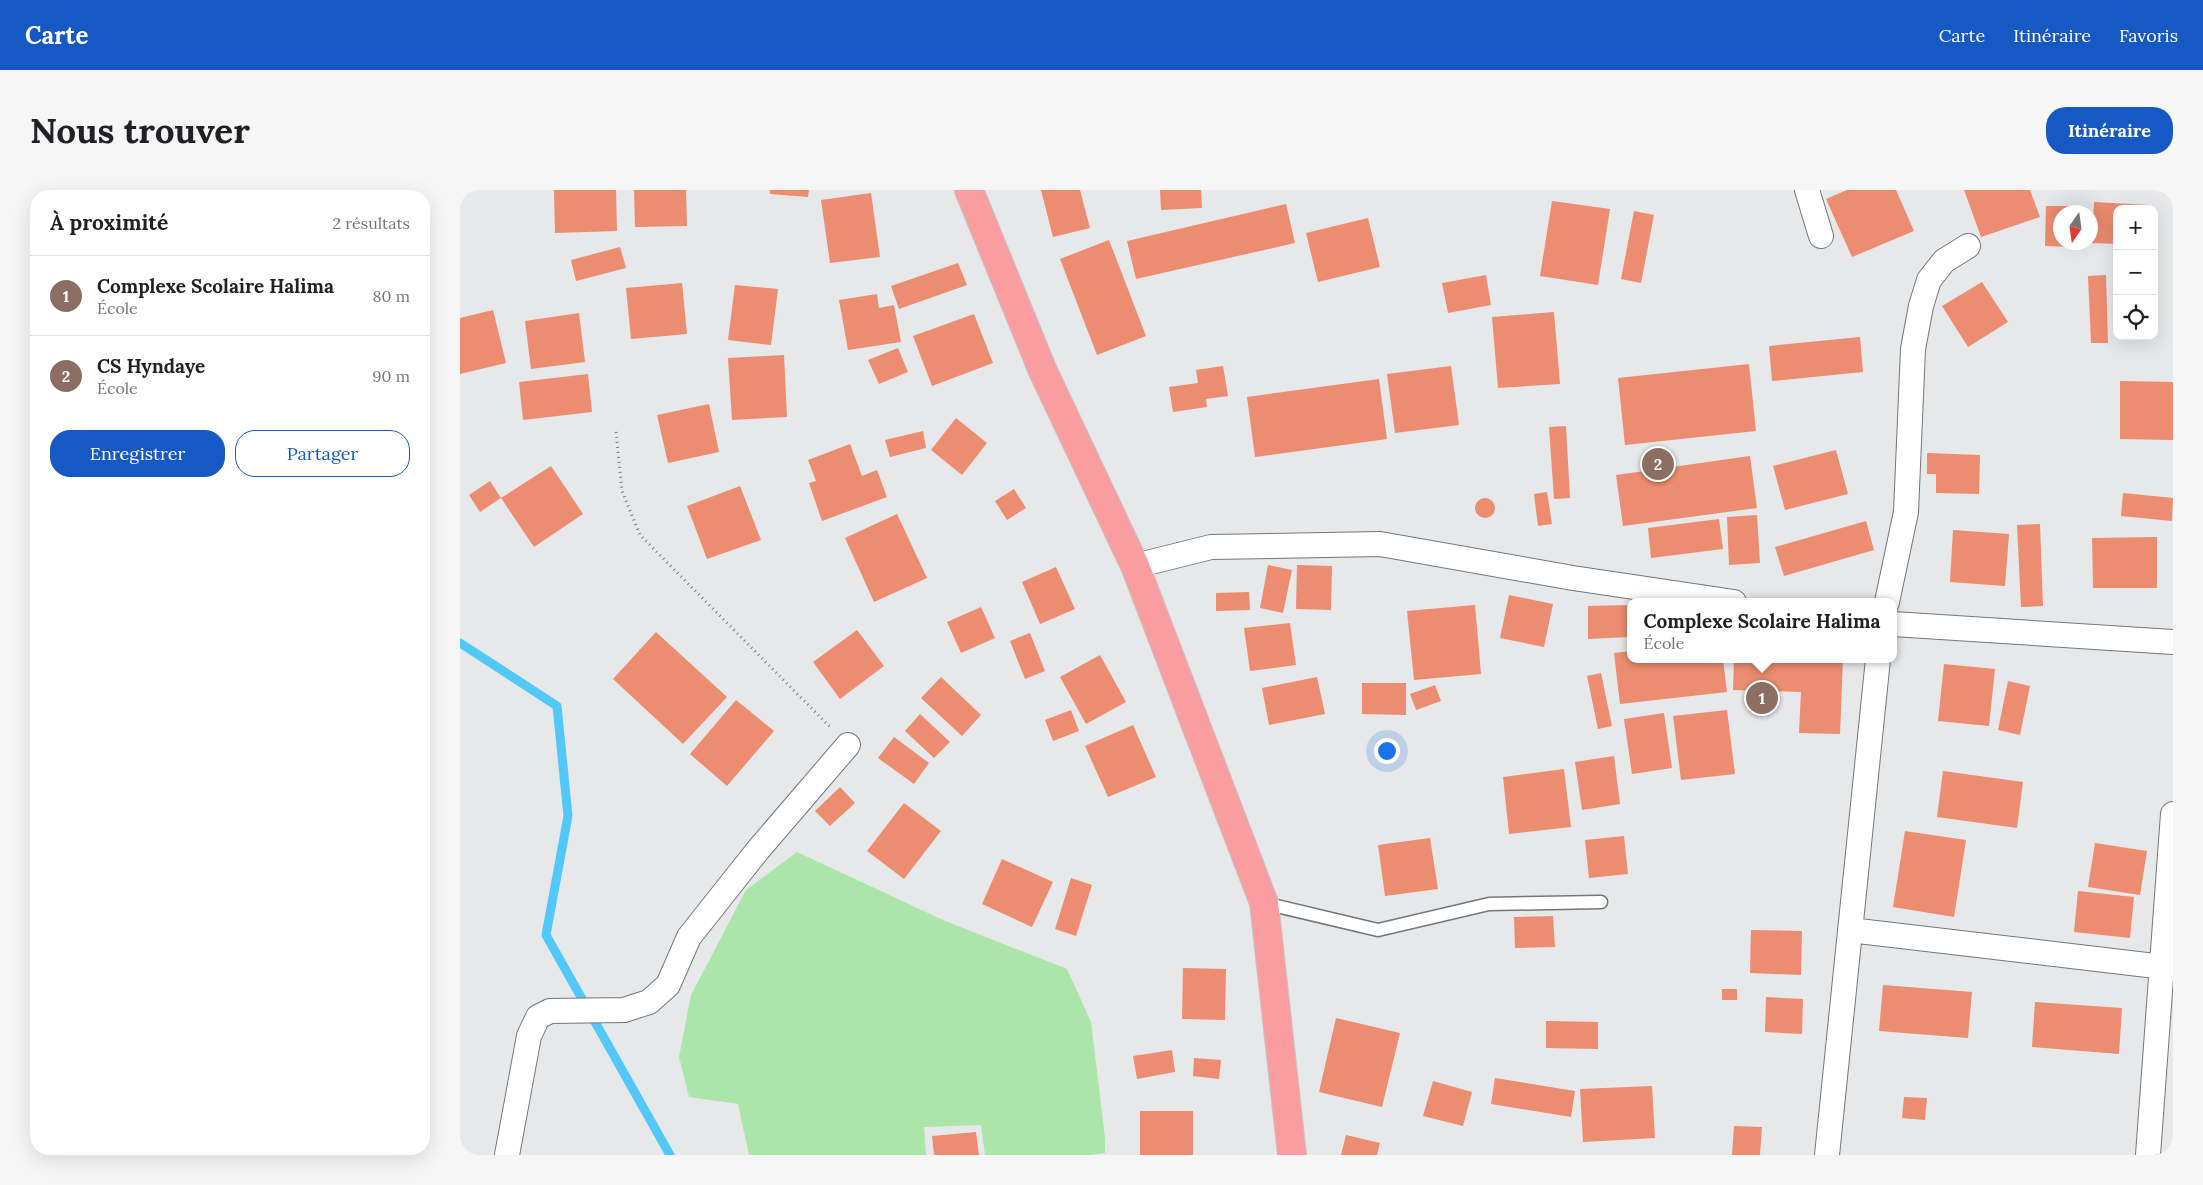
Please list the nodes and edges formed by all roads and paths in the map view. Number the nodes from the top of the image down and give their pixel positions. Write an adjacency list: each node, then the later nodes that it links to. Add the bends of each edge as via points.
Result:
1 (970, 190): 6 (highway, via 1042,369)
2 (1807, 190): 3 (street)
3 (1821, 236)
4 (1968, 246): 8 (street, via 1944,261 1929,280 1920,306 1913,349 1906,512)
5 (616, 432): 12 (path, via 622,491 640,535)
6 (1135, 566): 7 (street, via 1211,547 1380,544); 15 (highway)
7 (1707, 598)
8 (1888, 598)
9 (1897, 624): 10 (street)
10 (2173, 642)
11 (1878, 663): 16 (street)
12 (848, 745): 18 (street, via 689,937 668,985 649,1002 624,1010 550,1012 538,1018 529,1036)
13 (2173, 814): 17 (street)
14 (1601, 902): 15 (lane, via 1489,904 1378,930)
15 (1264, 903): 19 (highway)
16 (1850, 930): 17 (street); 20 (street)
17 (2167, 967): 21 (street)
18 (507, 1155)
19 (1292, 1155)
20 (1827, 1155)
21 (2148, 1155)

